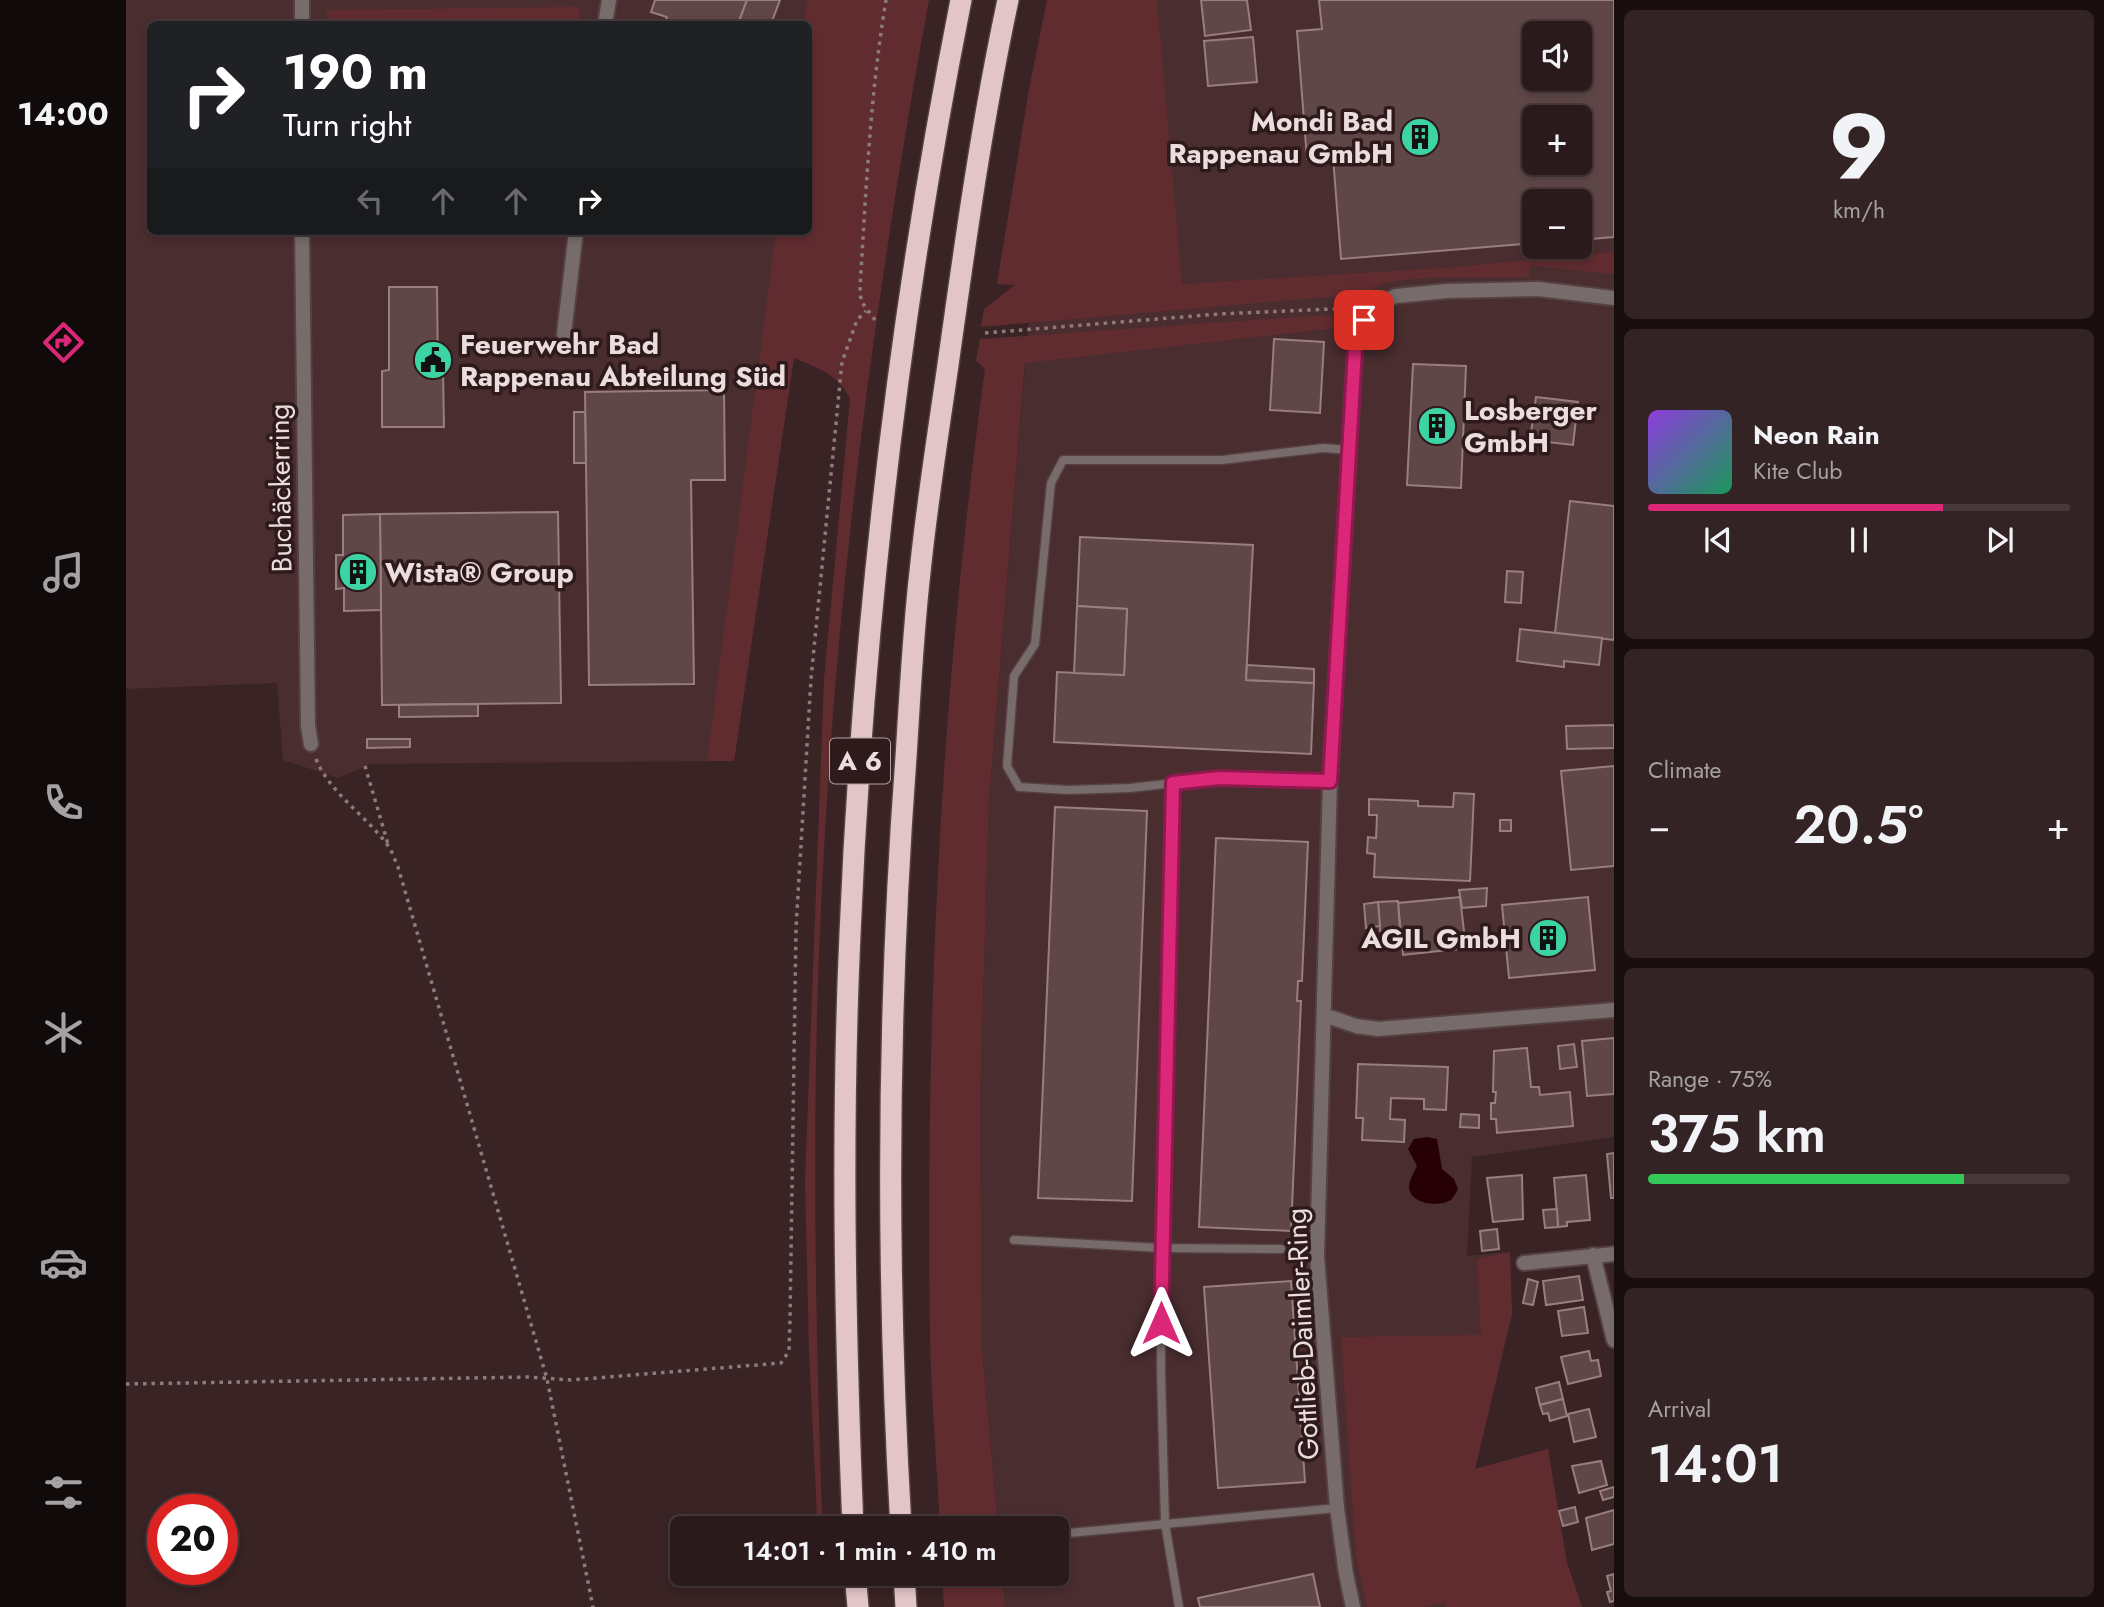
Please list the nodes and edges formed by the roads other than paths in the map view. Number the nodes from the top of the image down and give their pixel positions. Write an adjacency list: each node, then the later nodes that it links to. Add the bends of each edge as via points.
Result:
1 (302, 0): 5 (street)
2 (609, 0): 6 (street)
3 (961, 0): 25 (highway, A 6, via 911,292 888,463 855,826 846,1238)
4 (1009, 0): 26 (highway, A 6, via 968,217 933,467 903,790 895,937 891,1228)
5 (302, 21)
6 (606, 21)
7 (302, 235): 12 (street, Buchäckerring)
8 (576, 235): 10 (street)
9 (1614, 298): 11 (street, Gottlieb-Daimler-Ring, via 1538,289 1447,290 1396,296 1372,307 1356,332)
10 (564, 334)
11 (1349, 450): 13 (street, Gottlieb-Daimler-Ring); 14 (lane, via 1323,448 1222,460 1063,460 1051,483 1035,644 1014,676 1007,766 1019,787 1068,790)
12 (311, 744)
13 (1330, 781): 14 (lane, via 1219,778); 16 (street, Gottlieb-Daimler-Ring)
14 (1173, 783): 18 (lane)
15 (1614, 1010): 16 (street, via 1378,1029)
16 (1324, 1015): 24 (street, Gottlieb-Daimler-Ring, via 1317,1256)
17 (1014, 1240): 18 (lane)
18 (1161, 1248): 19 (lane); 27 (lane)
19 (1281, 1249)
20 (1614, 1254): 21 (street)
21 (1593, 1255): 22 (street); 23 (street)
22 (1524, 1264)
23 (1614, 1340)
24 (1337, 1508): 27 (lane); 34 (street, Gottlieb-Daimler-Ring)
25 (853, 1516)
26 (900, 1516)
27 (1165, 1523): 28 (lane); 33 (lane)
28 (1069, 1533)
29 (856, 1586): 31 (highway)
30 (905, 1586): 32 (highway)
31 (858, 1607)
32 (906, 1607)
33 (1178, 1607)
34 (1353, 1607)

